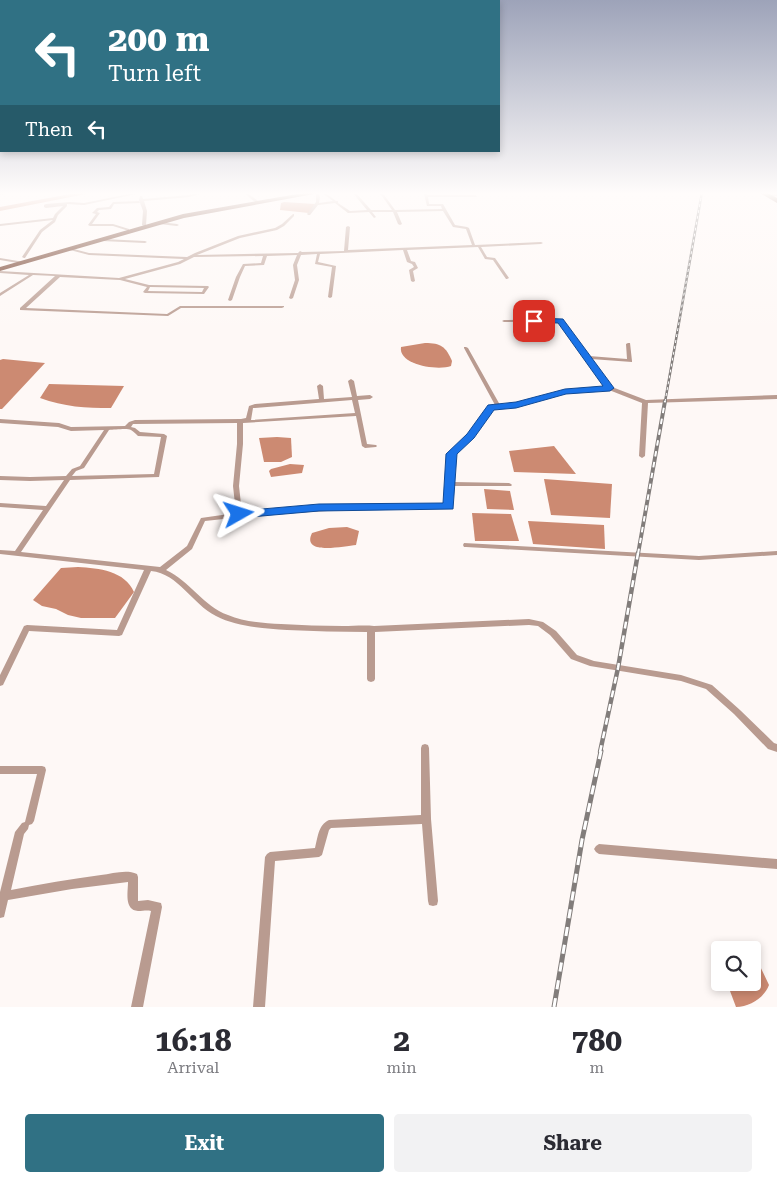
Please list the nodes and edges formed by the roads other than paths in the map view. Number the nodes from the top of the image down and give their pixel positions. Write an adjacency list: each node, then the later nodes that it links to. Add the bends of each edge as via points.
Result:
1 (36, 239): 19 (street)
2 (96, 239): 19 (highway)
3 (105, 239): 7 (highway)
4 (234, 239): 17 (street)
5 (347, 239): 13 (street)
6 (472, 239): 10 (street)
7 (102, 240): 8 (street); 11 (highway)
8 (145, 242)
9 (541, 243): 10 (street)
10 (476, 246): 12 (street); 23 (street, via 486,258 494,259)
11 (71, 249): 17 (street, via 89,254); 19 (highway)
12 (404, 250): 13 (street); 25 (street, via 416,268 412,270)
13 (346, 251): 15 (street)
14 (300, 252): 15 (street); 16 (street); 29 (street)
15 (320, 252): 28 (street, via 316,263 334,266)
16 (265, 254): 17 (street); 30 (street, via 263,264 244,265)
17 (189, 257): 24 (street, via 172,265)
18 (0, 260): 19 (street)
19 (22, 260): 20 (highway)
20 (0, 269): 21 (street)
21 (31, 275): 22 (street); 27 (street)
22 (58, 276): 24 (street); 31 (street, via 22,309 168,315 180,307)
23 (507, 278)
24 (119, 279): 26 (street)
25 (414, 281)
26 (149, 286): 26 (street, via 182,286 207,287 203,293 145,292)
27 (0, 295)
28 (330, 297)
29 (291, 298)
30 (230, 300)
31 (282, 307)
32 (504, 321): 35 (street, via 560,320)
33 (628, 344): 35 (street, via 630,361)
34 (466, 348): 44 (street)
35 (587, 357): 38 (street)
36 (351, 381): 41 (street)
37 (320, 386): 42 (street)
38 (610, 388): 43 (street); 44 (street, via 565,392 516,405)
39 (370, 396): 41 (street)
40 (777, 397): 43 (street)
41 (354, 398): 42 (street); 45 (street)
42 (322, 401): 48 (street, via 255,406 251,407 249,419 241,421 135,422)
43 (645, 402): 50 (street)
44 (498, 406): 53 (street, via 491,407 452,454)
45 (358, 414): 49 (street, via 365,446); 57 (street, via 240,422 236,486)
46 (0, 421): 47 (street, via 59,425 71,429)
47 (107, 428): 48 (street); 52 (street, via 82,467 74,470)
48 (127, 428): 52 (street, via 138,434 164,436 157,476)
49 (374, 446)
50 (642, 456)
51 (0, 478): 52 (street)
52 (68, 478): 56 (street)
53 (450, 484): 54 (street); 57 (street, via 449,506 319,508)
54 (508, 485)
55 (0, 505): 56 (street)
56 (48, 508): 61 (street)
57 (239, 514): 63 (street, via 203,519 190,547)
58 (466, 545): 60 (street, via 699,558)
59 (0, 552): 61 (street)
60 (777, 553)
61 (17, 554): 62 (street)
62 (149, 568): 63 (street); 66 (street, via 119,633 27,628)
63 (161, 570): 64 (street, via 179,579 216,614 229,619 284,627)
64 (371, 628): 65 (street); 68 (street, via 540,624 553,633 574,657 593,664 681,678 709,688)
65 (371, 679)
66 (0, 683)
67 (424, 748): 70 (street)
68 (777, 748)
69 (0, 770): 73 (street, via 42,770 27,824 20,832)
70 (426, 819): 74 (street); 77 (street, via 329,824 319,852 270,857)
71 (599, 848): 72 (street)
72 (777, 864)
73 (4, 896): 75 (street); 76 (street, via 133,878 136,906 157,907)
74 (433, 901)
75 (0, 913)
76 (138, 1007)
77 (259, 1007)

